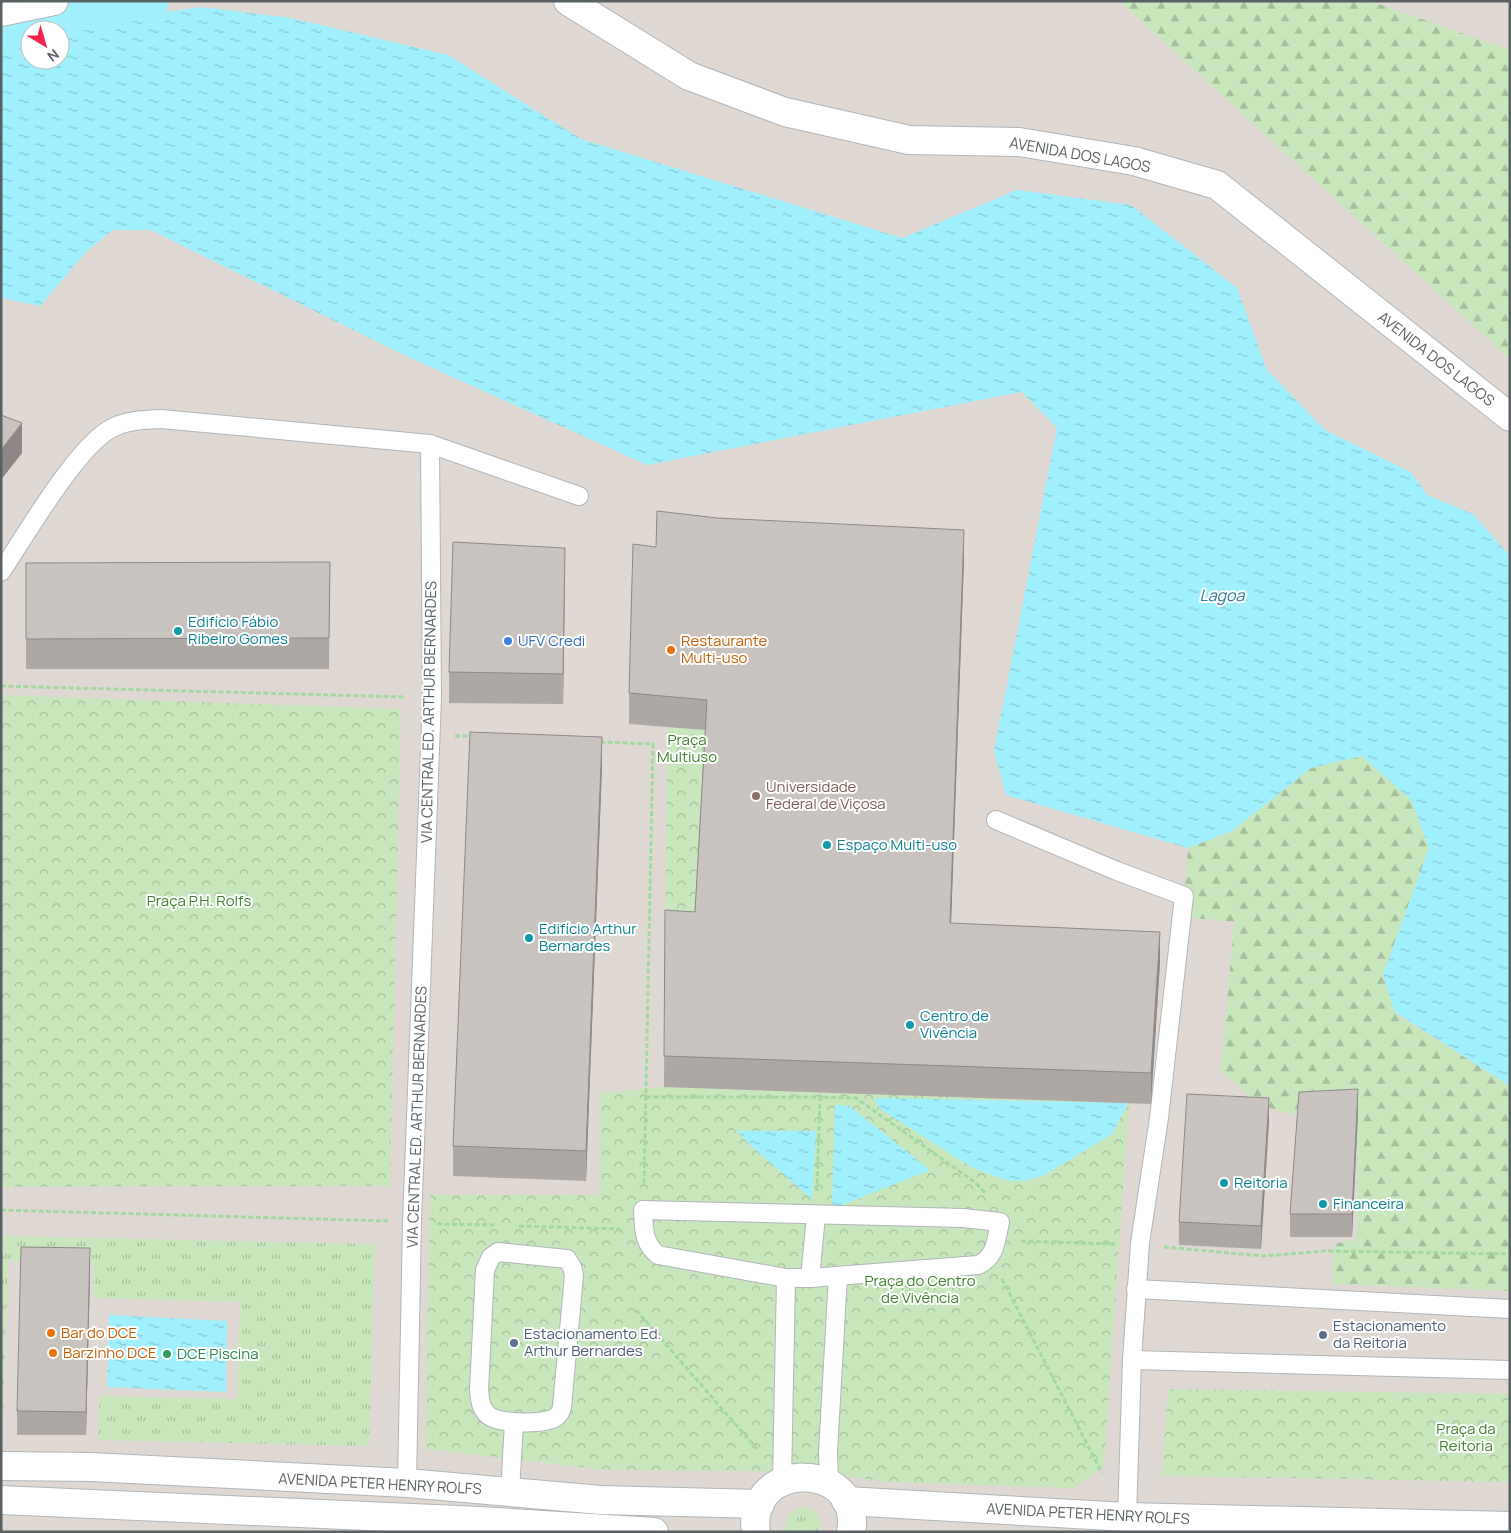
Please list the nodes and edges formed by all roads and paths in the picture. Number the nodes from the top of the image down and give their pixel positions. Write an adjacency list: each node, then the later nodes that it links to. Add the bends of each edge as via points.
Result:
1 (54, 1): 3 (main road)
2 (568, 1): 4 (main road, AVENIDA DOS LAGOS, via 689,76 785,112 909,140 1019,142 1124,160 1216,185)
3 (1, 12)
4 (1510, 417)
5 (430, 444): 6 (lane); 7 (lane, via 161,419 132,421 113,428 92,443); 9 (lane, VIA CENTRAL ED. ARTHUR BERNARDES)
6 (578, 496)
7 (1, 572)
8 (1, 686): 9 (path)
9 (432, 697): 19 (lane, VIA CENTRAL ED. ARTHUR BERNARDES)
10 (445, 735): 11 (path)
11 (475, 737)
12 (594, 742): 14 (path, via 653,744)
13 (996, 820): 25 (lane, via 1184,896 1159,1118)
14 (646, 1096): 15 (path); 17 (path)
15 (820, 1097): 18 (path); 20 (path, via 856,1098 976,1182 999,1209)
16 (1, 1210): 19 (path)
17 (643, 1210): 18 (lane); 23 (lane)
18 (816, 1216): 20 (lane, via 963,1218); 30 (lane)
19 (412, 1222): 21 (path); 41 (lane, VIA CENTRAL ED. ARTHUR BERNARDES)
20 (1000, 1222): 24 (lane)
21 (499, 1226)
22 (518, 1226): 23 (path)
23 (644, 1230): 29 (lane, via 650,1248 658,1255)
24 (996, 1240): 25 (path); 27 (lane)
25 (1140, 1245): 26 (path, via 1263,1256 1325,1251); 31 (lane)
26 (1510, 1254)
27 (991, 1258): 28 (lane, via 978,1265); 39 (path)
28 (838, 1276): 30 (lane); 43 (lane, via 828,1452)
29 (786, 1278): 30 (lane); 40 (lane)
30 (810, 1278)
31 (1136, 1289): 32 (lane); 34 (lane)
32 (1510, 1309)
33 (636, 1310): 37 (path)
34 (1132, 1360): 35 (lane); 46 (lane)
35 (1510, 1370)
36 (514, 1422): 36 (lane, via 546,1422 555,1418 562,1407 574,1275 567,1259 498,1252 491,1257 485,1270 481,1405 495,1420); 42 (lane)
37 (762, 1455)
38 (1, 1466): 41 (main road, AVENIDA PETER HENRY ROLFS, via 92,1467)
39 (1104, 1476)
40 (782, 1481): 43 (main road, AVENIDA PETER HENRY ROLFS, via 797,1476 814,1476); 45 (main road, via 769,1490)
41 (407, 1483): 42 (main road, AVENIDA PETER HENRY ROLFS)
42 (510, 1492): 45 (main road, AVENIDA PETER HENRY ROLFS, via 601,1500)
43 (838, 1492): 46 (main road, AVENIDA PETER HENRY ROLFS); 50 (main road, via 851,1513)
44 (1, 1500): 48 (main road)
45 (760, 1504): 49 (main road)
46 (1127, 1517): 47 (main road, AVENIDA PETER HENRY ROLFS)
47 (1510, 1526)
48 (654, 1532)
49 (756, 1532)
50 (851, 1532)

